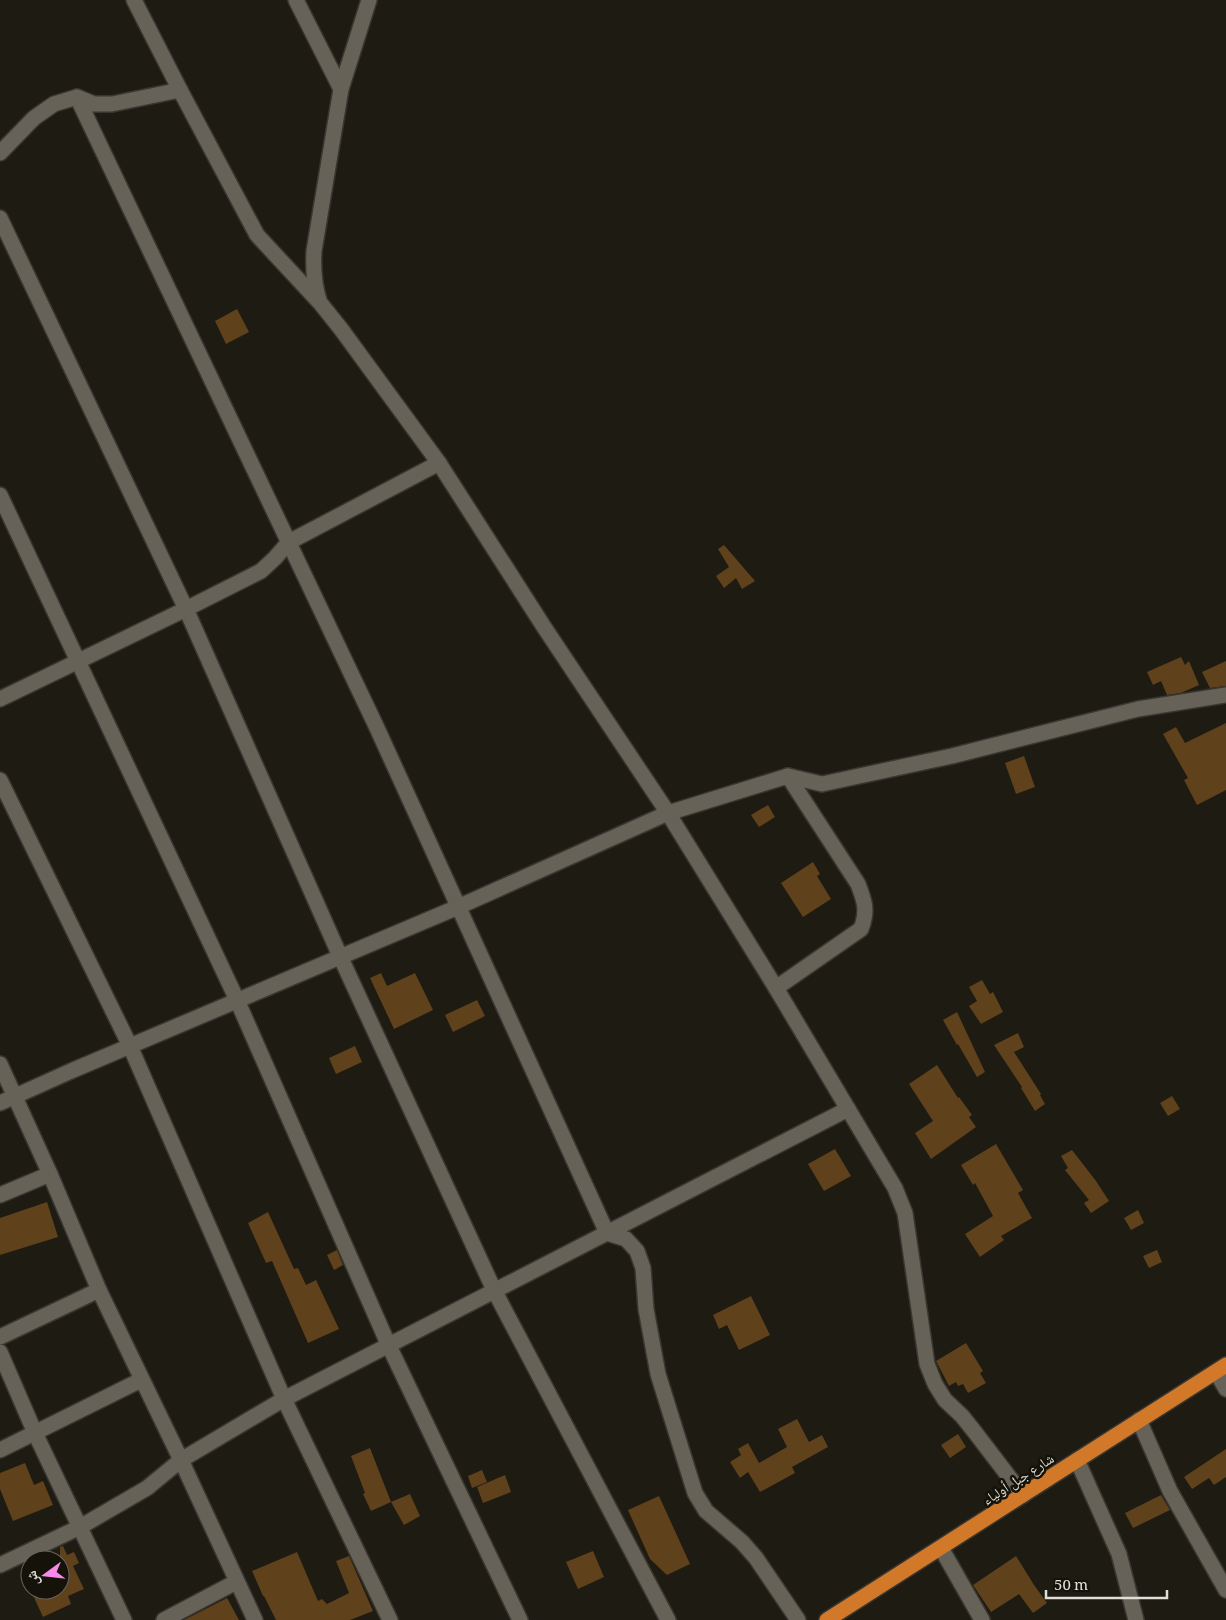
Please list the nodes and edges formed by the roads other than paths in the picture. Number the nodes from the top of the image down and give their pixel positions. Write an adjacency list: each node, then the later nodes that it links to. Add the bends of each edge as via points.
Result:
1 (134, 0): 4 (street)
2 (296, 0): 5 (street)
3 (369, 0): 5 (street)
4 (180, 90): 6 (street, via 112,104 94,104); 9 (street, via 257,235)
5 (341, 90): 9 (street, via 314,251 315,287)
6 (77, 97): 7 (street, via 54,104 34,118); 12 (street)
7 (0, 153)
8 (0, 218): 13 (street)
9 (321, 304): 10 (street)
10 (439, 463): 12 (street); 19 (street)
11 (0, 495): 14 (street)
12 (289, 542): 13 (street, via 261,571); 20 (street)
13 (186, 609): 14 (street); 21 (street)
14 (78, 661): 16 (street); 23 (street)
15 (1226, 695): 17 (street, via 1138,709 952,756 822,784)
16 (0, 699)
17 (788, 776): 19 (street); 22 (street, via 858,884 866,916 861,929)
18 (0, 780): 24 (street)
19 (668, 813): 20 (street); 22 (street)
20 (458, 908): 21 (street); 31 (street)
21 (340, 956): 23 (street); 33 (street)
22 (776, 988): 28 (street)
23 (237, 1000): 24 (street); 35 (street)
24 (130, 1046): 26 (street); 40 (street)
25 (0, 1064): 26 (street)
26 (16, 1097): 27 (street); 29 (street)
27 (0, 1103)
28 (848, 1109): 31 (street); 46 (street, via 895,1188 905,1213 927,1364 935,1384)
29 (50, 1174): 30 (street); 32 (street)
30 (0, 1195)
31 (607, 1233): 33 (street); 59 (street, via 626,1239 637,1251 643,1268 646,1309 658,1374 695,1493 706,1511 756,1558)
32 (99, 1290): 34 (street); 38 (street)
33 (494, 1290): 35 (street); 58 (street)
34 (0, 1336)
35 (389, 1346): 40 (street); 57 (street)
36 (0, 1352): 42 (street)
37 (1221, 1368): 39 (street); 41 (highway, شارع جبل أولياء)
38 (141, 1380): 42 (street); 44 (street)
39 (1226, 1389)
40 (284, 1399): 44 (street); 56 (street)
41 (1139, 1420): 45 (highway, شارع جبل أولياء); 51 (street, via 1170,1491)
42 (35, 1433): 43 (street); 47 (street)
43 (0, 1450)
44 (181, 1460): 47 (street, via 147,1488); 50 (street)
45 (1076, 1460): 46 (highway, شارع جبل أولياء); 61 (street, via 1119,1554)
46 (1023, 1495): 48 (highway, شارع جبل أولياء)
47 (80, 1527): 49 (street); 53 (street)
48 (941, 1548): 52 (highway, شارع جبل أولياء); 60 (street)
49 (0, 1565)
50 (236, 1582): 54 (street); 55 (street)
51 (1226, 1590)
52 (835, 1618)
53 (124, 1620)
54 (164, 1620)
55 (255, 1620)
56 (390, 1620)
57 (520, 1620)
58 (668, 1620)
59 (798, 1620)
60 (982, 1620)
61 (1136, 1620)

